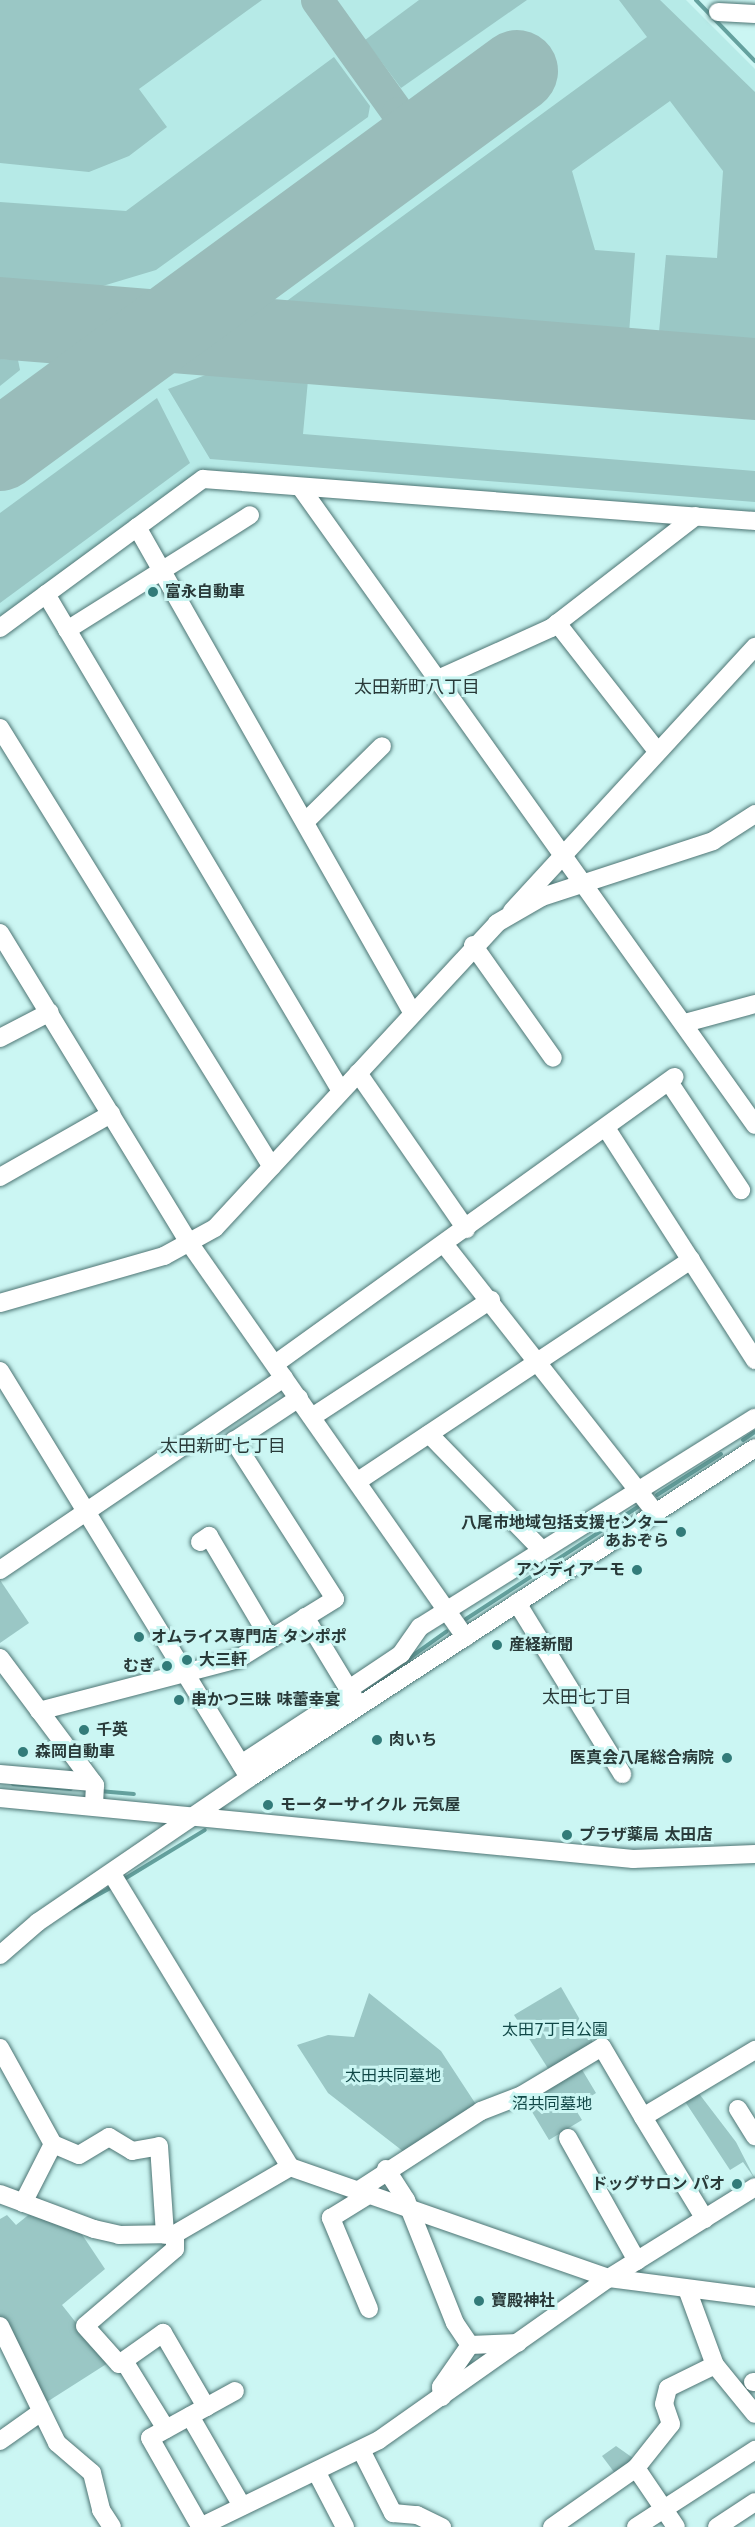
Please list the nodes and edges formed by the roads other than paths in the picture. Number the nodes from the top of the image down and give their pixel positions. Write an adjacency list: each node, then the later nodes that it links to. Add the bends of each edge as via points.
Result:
1 (718, 12): 2 (street)
2 (755, 14)
3 (301, 488): 5 (street); 7 (street, via 203,479); 14 (street)
4 (250, 515): 8 (street)
5 (696, 516): 6 (street); 10 (street)
6 (755, 521)
7 (137, 526): 8 (street); 9 (street)
8 (160, 567): 12 (street); 19 (street)
9 (46, 594): 11 (street); 12 (street)
10 (557, 623): 14 (street); 17 (street)
11 (0, 628)
12 (67, 630): 32 (street)
13 (755, 647): 17 (street)
14 (438, 679): 20 (street)
15 (0, 728): 36 (street)
16 (382, 746): 19 (street)
17 (657, 751): 20 (street)
18 (755, 814): 21 (street, via 713,841)
19 (305, 822): 27 (street)
20 (561, 853): 21 (street); 22 (street)
21 (583, 884): 22 (street); 28 (street)
22 (510, 915): 24 (street)
23 (0, 933): 26 (street)
24 (473, 945): 27 (street); 30 (street)
25 (755, 1004): 28 (street)
26 (50, 1012): 29 (street); 33 (street)
27 (412, 1012): 31 (street)
28 (685, 1023): 34 (street)
29 (0, 1038)
30 (553, 1058)
31 (358, 1073): 32 (street); 39 (street)
32 (341, 1090): 36 (street)
33 (111, 1114): 37 (street); 40 (street)
34 (755, 1125)
35 (606, 1128): 38 (street, via 672,1079); 39 (street); 42 (street)
36 (272, 1167): 40 (street, via 215,1228)
37 (0, 1177)
38 (742, 1189)
39 (466, 1229): 41 (street)
40 (190, 1244): 44 (street, via 164,1256); 48 (street)
41 (444, 1244): 43 (street); 48 (street)
42 (691, 1260): 45 (street); 46 (street)
43 (491, 1300): 46 (street); 50 (street)
44 (0, 1302)
45 (755, 1360)
46 (538, 1362): 52 (street); 55 (street)
47 (0, 1371): 56 (street)
48 (280, 1371): 49 (street); 56 (street)
49 (299, 1398): 50 (street); 63 (street, via 234,1441 335,1599)
50 (312, 1417): 54 (street)
51 (755, 1418): 55 (street)
52 (429, 1434): 54 (street); 59 (street)
53 (755, 1448): 57 (street)
54 (358, 1481): 62 (street)
55 (638, 1490): 57 (street); 59 (street)
56 (85, 1510): 60 (street); 67 (street)
57 (655, 1512): 61 (street)
58 (200, 1542): 65 (street, via 209,1536)
59 (542, 1550): 62 (street)
60 (0, 1570)
61 (517, 1603): 64 (street); 72 (street)
62 (447, 1610): 64 (street); 68 (street, via 420,1627 401,1654)
63 (305, 1617): 65 (street); 68 (street)
64 (465, 1637): 68 (street)
65 (270, 1639): 67 (street, via 238,1659)
66 (0, 1658): 69 (street)
67 (184, 1674): 69 (street); 70 (street)
68 (353, 1696): 70 (street)
69 (39, 1711): 73 (street)
70 (245, 1771): 75 (street)
71 (0, 1774): 73 (street)
72 (622, 1774)
73 (94, 1793): 74 (street); 75 (street)
74 (0, 1797)
75 (197, 1815): 76 (street, via 633,1859); 77 (street)
76 (755, 1854)
77 (115, 1881): 78 (street); 86 (street)
78 (0, 1955)
79 (0, 2048): 85 (street)
80 (755, 2050): 82 (street)
81 (738, 2109): 83 (street)
82 (643, 2117): 87 (street, via 602,2047); 93 (street)
83 (748, 2132)
84 (568, 2138): 95 (street)
85 (53, 2144): 91 (street); 94 (street, via 79,2155 109,2137 132,2151 159,2146)
86 (290, 2167): 89 (street); 94 (street)
87 (386, 2169): 89 (street); 92 (street)
88 (755, 2187): 93 (street)
89 (364, 2192): 92 (street); 99 (street, via 331,2218)
90 (0, 2194): 91 (street)
91 (23, 2203): 94 (street, via 119,2235)
92 (409, 2208): 96 (street); 102 (street, via 455,2323)
93 (705, 2219): 95 (street)
94 (170, 2234): 103 (street, via 175,2249 85,2326 119,2364)
95 (637, 2261): 96 (street)
96 (609, 2278): 97 (street); 101 (street)
97 (687, 2289): 98 (street); 104 (street)
98 (755, 2297)
99 (369, 2309)
100 (0, 2326): 108 (street)
101 (519, 2343): 102 (street); 106 (street)
102 (470, 2345): 106 (street, via 441,2388)
103 (124, 2361): 107 (street, via 163,2333); 111 (street)
104 (716, 2365): 109 (street); 115 (street, via 668,2388 664,2404 671,2424)
105 (235, 2391): 107 (street)
106 (442, 2397): 113 (street)
107 (206, 2406): 110 (street)
108 (41, 2412): 112 (street); 120 (street, via 57,2443 92,2473)
109 (755, 2414)
110 (190, 2416): 111 (street); 118 (street)
111 (166, 2429): 121 (street, via 150,2438)
112 (0, 2441)
113 (361, 2450): 116 (street); 123 (street, via 393,2513 417,2515)
114 (755, 2450): 119 (street)
115 (636, 2468): 119 (street); 124 (street)
116 (317, 2473): 118 (street); 122 (street)
117 (755, 2502): 127 (street)
118 (242, 2506): 121 (street)
119 (664, 2509): 125 (street); 126 (street)
120 (112, 2527)
121 (200, 2527)
122 (345, 2527)
123 (442, 2527)
124 (552, 2527)
125 (636, 2527)
126 (676, 2527)
127 (717, 2527)

